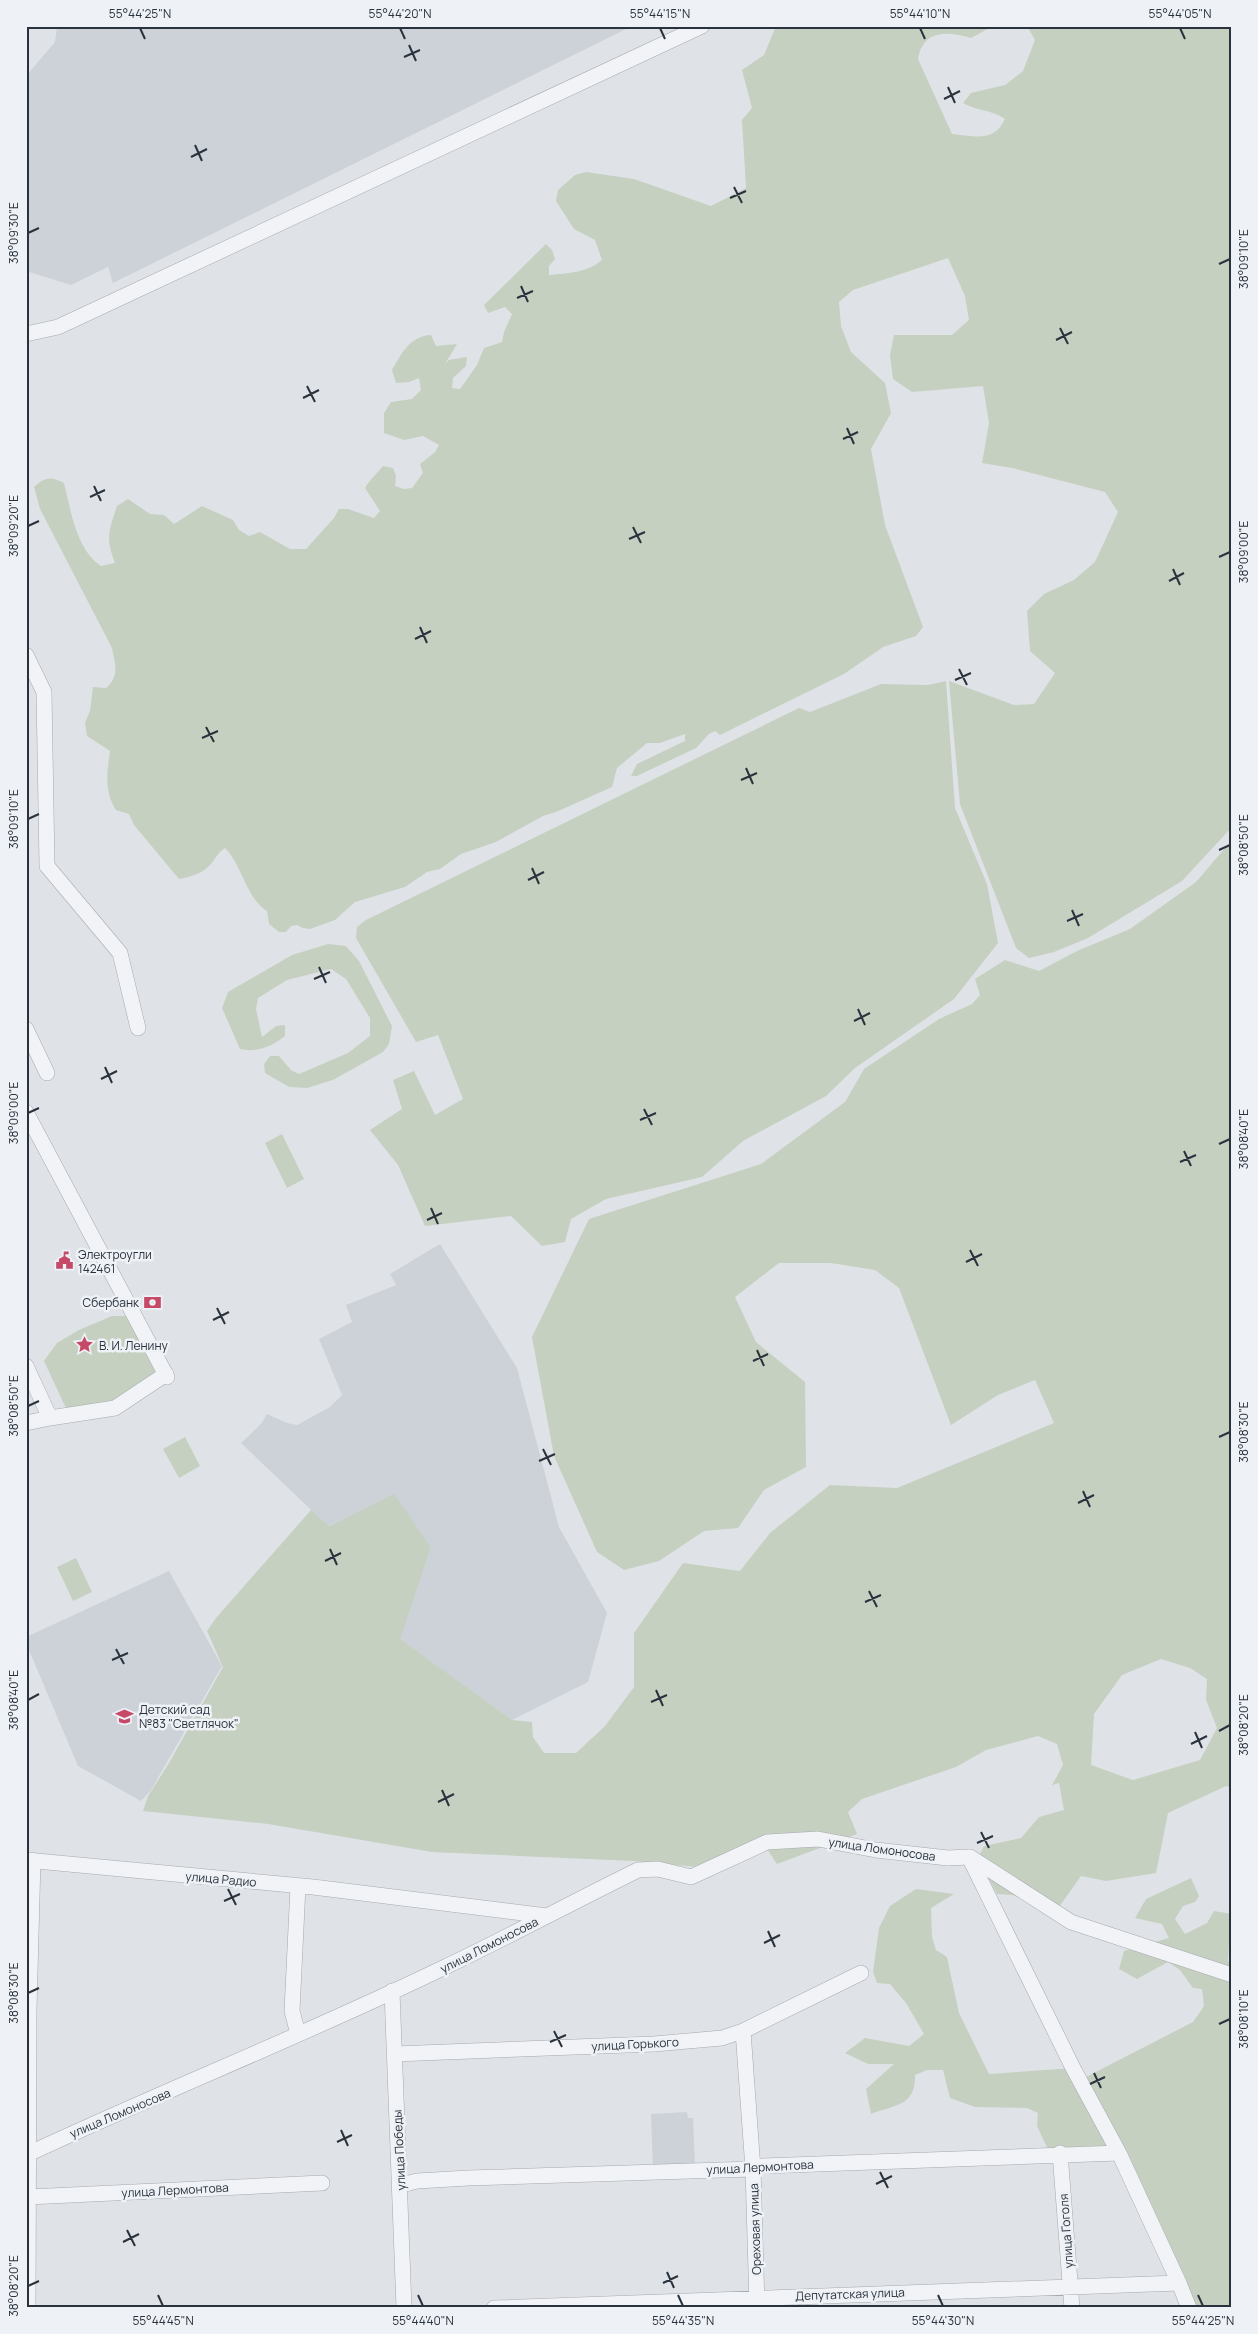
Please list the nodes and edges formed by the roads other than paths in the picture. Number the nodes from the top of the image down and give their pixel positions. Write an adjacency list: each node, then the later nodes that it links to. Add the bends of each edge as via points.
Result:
1 (702, 26): 2 (street, via 58,327)
2 (26, 334)
3 (26, 655): 4 (street, via 44,692 47,866 120,953)
4 (138, 1028)
5 (26, 1029): 6 (street)
6 (48, 1073)
7 (26, 1112): 9 (street, via 166,1376 115,1408)
8 (26, 1366): 9 (street)
9 (50, 1418): 10 (street)
10 (26, 1423)
11 (969, 1857): 14 (street, улица Ломоносова, via 948,1858 876,1850 818,1839 767,1842 691,1877 658,1869 638,1870); 16 (street, via 1071,1922); 22 (street, via 1073,2068)
12 (30, 1860): 13 (street, улица Радио); 23 (street)
13 (298, 1886): 14 (street, улица Радио); 19 (street, via 292,2011)
14 (547, 1916): 17 (street, улица Ломоносова)
15 (860, 1973): 18 (street, улица Горького)
16 (1232, 1975)
17 (392, 1991): 19 (street, улица Ломоносова); 20 (street, улица Победы)
18 (743, 2031): 20 (street, улица Горького, via 700,2041); 24 (street, Ореховая улица)
19 (298, 2034): 23 (street, улица Ломоносова, via 123,2109)
20 (394, 2054): 26 (street, улица Победы)
21 (1060, 2153): 22 (street, улица Лермонтова); 24 (street, улица Лермонтова); 29 (street, улица Гоголя)
22 (1119, 2153): 28 (street)
23 (27, 2155): 27 (street)
24 (753, 2168): 26 (street, улица Лермонтова, via 468,2178); 30 (street, Ореховая улица)
25 (322, 2183): 27 (street, улица Лермонтова)
26 (401, 2185): 32 (street, улица Победы)
27 (28, 2197): 31 (street)
28 (1179, 2283): 29 (street, Депутатская улица); 35 (street)
29 (1070, 2286): 30 (street, Депутатская улица, via 858,2293); 34 (street, улица Гоголя)
30 (757, 2303): 33 (street, Депутатская улица)
31 (28, 2308)
32 (404, 2308)
33 (494, 2308)
34 (1072, 2308)
35 (1189, 2308)

